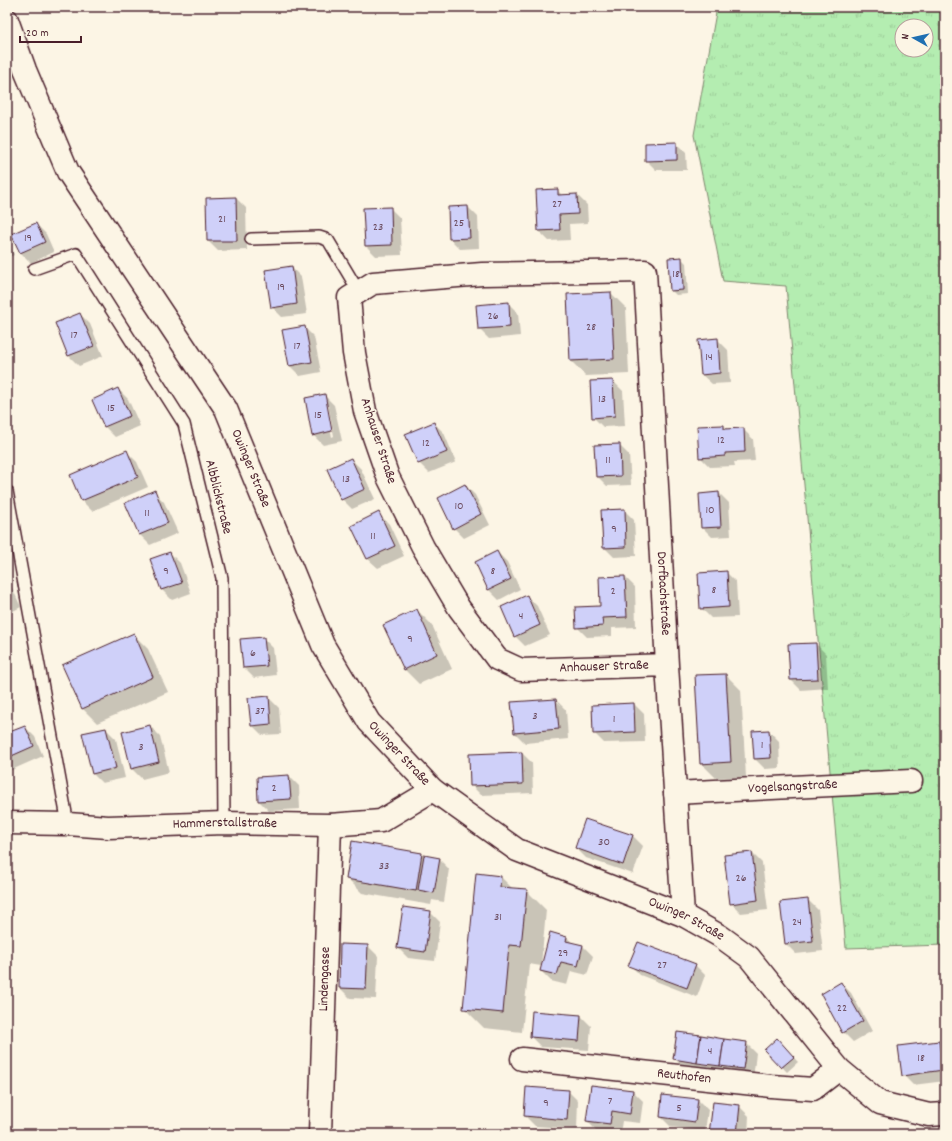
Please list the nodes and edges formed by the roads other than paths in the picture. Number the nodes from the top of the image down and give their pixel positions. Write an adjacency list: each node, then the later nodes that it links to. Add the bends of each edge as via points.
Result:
1 (7, 20): 8 (street, Owinger Straße, via 68,172 226,409 323,645 369,722)
2 (252, 240): 4 (lane, via 319,237 328,240)
3 (34, 269): 12 (lane, Albblickstraße, via 76,254 184,424 222,578)
4 (359, 292): 6 (street, Anhauser Straße, via 350,298 354,353 365,411 388,477 423,547 459,608 497,659 521,670); 6 (street, Dorfbachstraße, via 373,283 482,274 645,271)
5 (7, 492): 11 (lane)
6 (667, 665): 9 (street, Dorfbachstraße)
7 (911, 782): 9 (street, Vogelsangstraße)
8 (433, 790): 13 (street, Hammerstallstraße, via 381,821); 14 (street, Owinger Straße, via 517,850)
9 (675, 793): 14 (street, Dorfbachstraße)
10 (7, 823): 11 (street, Hammerstallstraße)
11 (68, 824): 12 (street, Hammerstallstraße, via 108,827)
12 (224, 824): 13 (street, Hammerstallstraße)
13 (330, 825): 18 (street, Lindengasse)
14 (683, 915): 16 (street, Owinger Straße, via 720,936 749,957)
15 (522, 1059): 16 (street, Reuthofen, via 813,1089)
16 (839, 1069): 17 (street, Owinger Straße, via 880,1103)
17 (934, 1121)
18 (320, 1134)

